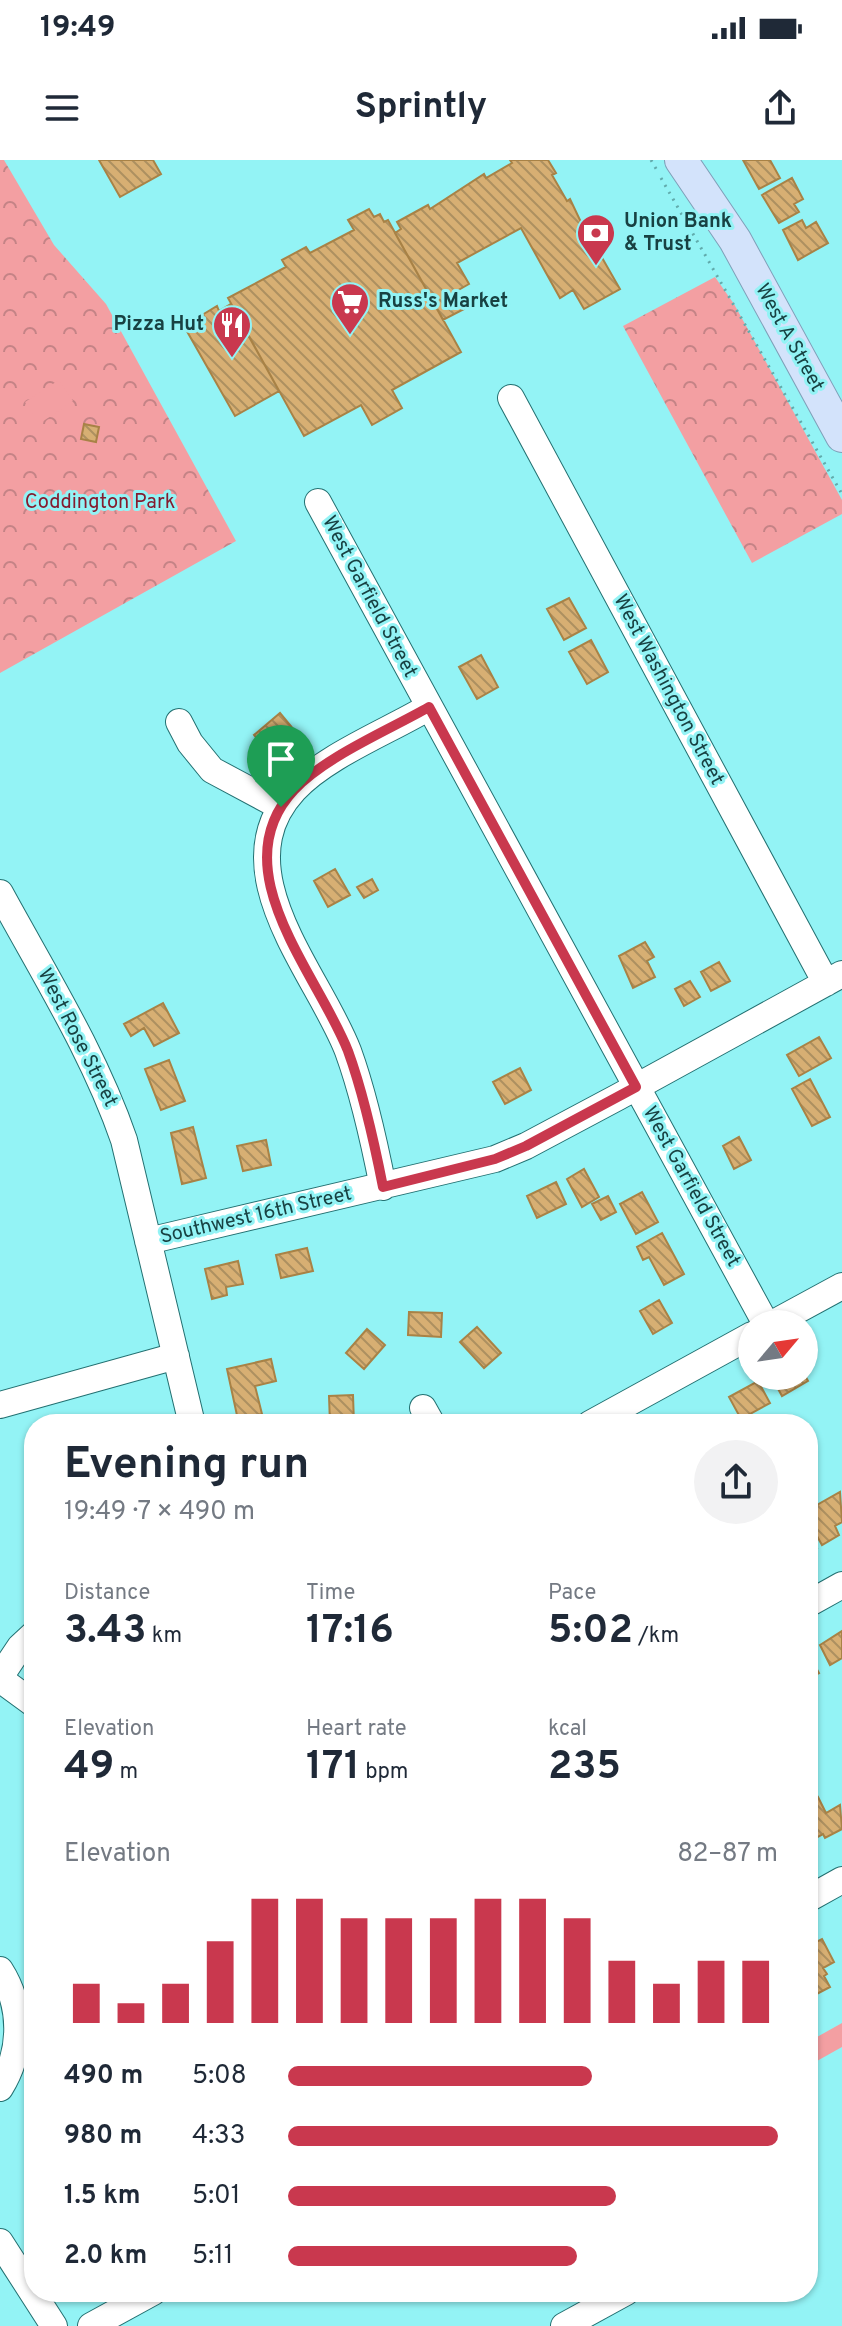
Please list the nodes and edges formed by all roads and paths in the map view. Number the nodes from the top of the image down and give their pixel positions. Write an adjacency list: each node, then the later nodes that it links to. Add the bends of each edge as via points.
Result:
1 (651, 160): 8 (path)
2 (681, 160): 5 (main road, West A Street)
3 (692, 160): 5 (main road)
4 (701, 160): 5 (main road, West A Street)
5 (735, 240): 7 (main road, West A Street)
6 (511, 398): 14 (street, West Washington Street)
7 (842, 436)
8 (842, 494)
9 (318, 502): 10 (street, West Garfield Street)
10 (429, 707): 12 (street, via 311,774); 15 (street, West Garfield Street)
11 (179, 722): 12 (street, via 212,770)
12 (281, 807): 16 (street, via 266,860 268,886 348,1051)
13 (0, 893): 17 (street, West Rose Street, via 111,1102)
14 (834, 978): 15 (street, Southwest 16th Street)
15 (636, 1087): 16 (street, Southwest 16th Street, via 495,1159); 19 (street, West Garfield Street)
16 (383, 1187): 17 (street, Southwest 16th Street)
17 (148, 1241): 22 (street, West Rose Street)
18 (842, 1286): 20 (street)
19 (758, 1310)
20 (798, 1310)
21 (738, 1343): 25 (street)
22 (176, 1356): 23 (street); 24 (street, West Rose Street)
23 (0, 1405)
24 (190, 1414)
25 (608, 1414)
26 (842, 1585): 27 (street)
27 (818, 1598)
28 (24, 1643): 29 (street)
29 (0, 1678): 30 (street)
30 (24, 1696)
31 (841, 1883): 32 (street)
32 (818, 1894)
33 (0, 1970): 34 (street, via 15,2002 18,2024 12,2066)
34 (0, 2088)
35 (0, 2242): 36 (street)
36 (24, 2279)
37 (39, 2302): 40 (street)
38 (135, 2302): 41 (street)
39 (608, 2302): 42 (street)
40 (54, 2326)
41 (91, 2326)
42 (564, 2326)

